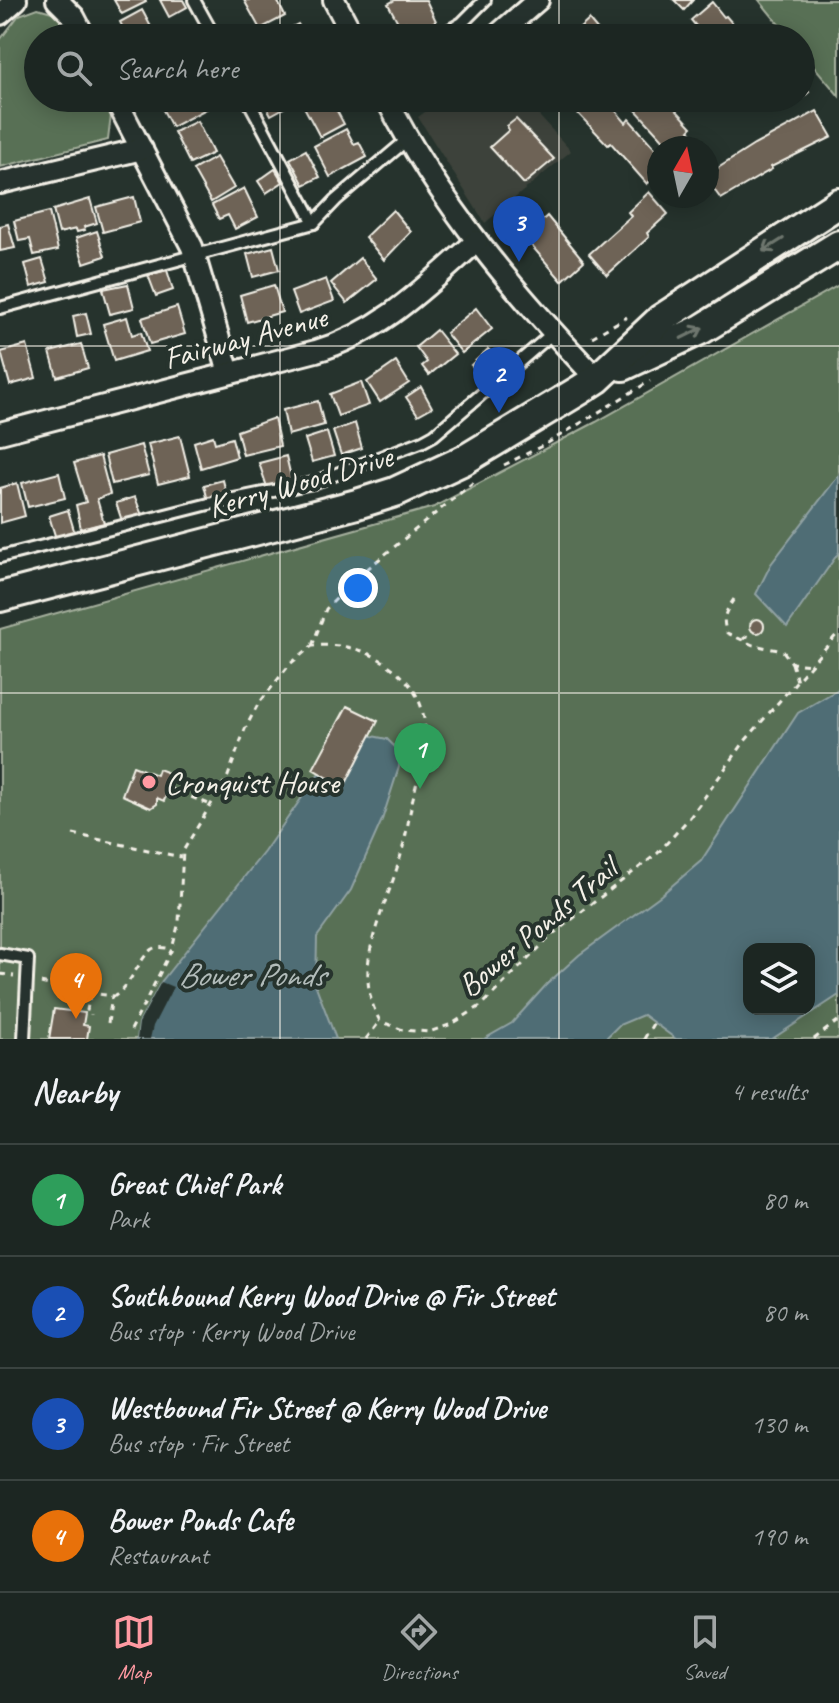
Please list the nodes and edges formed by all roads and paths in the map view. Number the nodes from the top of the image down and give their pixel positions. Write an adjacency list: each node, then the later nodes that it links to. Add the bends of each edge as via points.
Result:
1 (16, 0): 7 (street)
2 (57, 0): 8 (street)
3 (194, 0): 9 (lane)
4 (334, 0): 10 (street)
5 (484, 0): 11 (lane)
6 (538, 0): 12 (street)
7 (0, 14)
8 (78, 24)
9 (207, 24)
10 (347, 24)
11 (459, 24)
12 (510, 24)
13 (122, 112): 17 (street)
14 (255, 112): 20 (lane)
15 (396, 112): 16 (street)
16 (408, 139): 20 (lane); 21 (street)
17 (142, 149): 18 (street); 23 (street)
18 (0, 183)
19 (839, 203): 27 (street, Kerry Wood Drive, one-way to 27, via 661,319)
20 (314, 223): 23 (lane)
21 (477, 241): 25 (street); 26 (street, Fairway Avenue, via 390,317 352,339)
22 (839, 245): 27 (street, Kerry Wood Drive, one-way to 22, via 702,329)
23 (196, 257): 24 (lane); 26 (street)
24 (0, 308)
25 (554, 332): 27 (street); 30 (lane, via 423,441 313,483)
26 (229, 373): 28 (street, Fairway Avenue)
27 (597, 379): 31 (street, Kerry Wood Drive, via 464,460 395,492)
28 (0, 433)
29 (479, 478): 36 (path, via 334,600 319,622)
30 (0, 557)
31 (0, 597)
32 (734, 599): 35 (path, via 723,623 727,633)
33 (754, 632): 35 (path)
34 (838, 634): 38 (path, Bower Ponds Trail)
35 (743, 639): 37 (path, via 783,651)
36 (312, 646): 41 (path, via 290,664 257,706); 52 (path, via 349,647 380,659 412,687 423,712 424,751 400,858 367,965 372,1005)
37 (792, 663): 38 (path); 39 (path)
38 (811, 665): 39 (path, Bower Ponds Trail)
39 (797, 681): 52 (path, Bower Ponds Trail, via 658,853 554,933 482,1005 429,1032)
40 (169, 788): 41 (path)
41 (211, 805): 43 (path)
42 (73, 834): 43 (path)
43 (181, 857): 44 (path, via 181,907)
44 (172, 949): 49 (path, via 153,949 127,985); 55 (path)
45 (0, 954): 47 (lane, via 28,959)
46 (0, 974): 47 (path)
47 (25, 978): 48 (path); 57 (lane)
48 (90, 994): 49 (path); 50 (path)
49 (112, 996): 54 (path)
50 (91, 1015)
51 (839, 1020): 59 (path)
52 (380, 1021): 58 (path)
53 (654, 1022): 56 (path)
54 (108, 1023)
55 (131, 1030)
56 (645, 1037)
57 (24, 1039)
58 (366, 1039)
59 (814, 1039)

